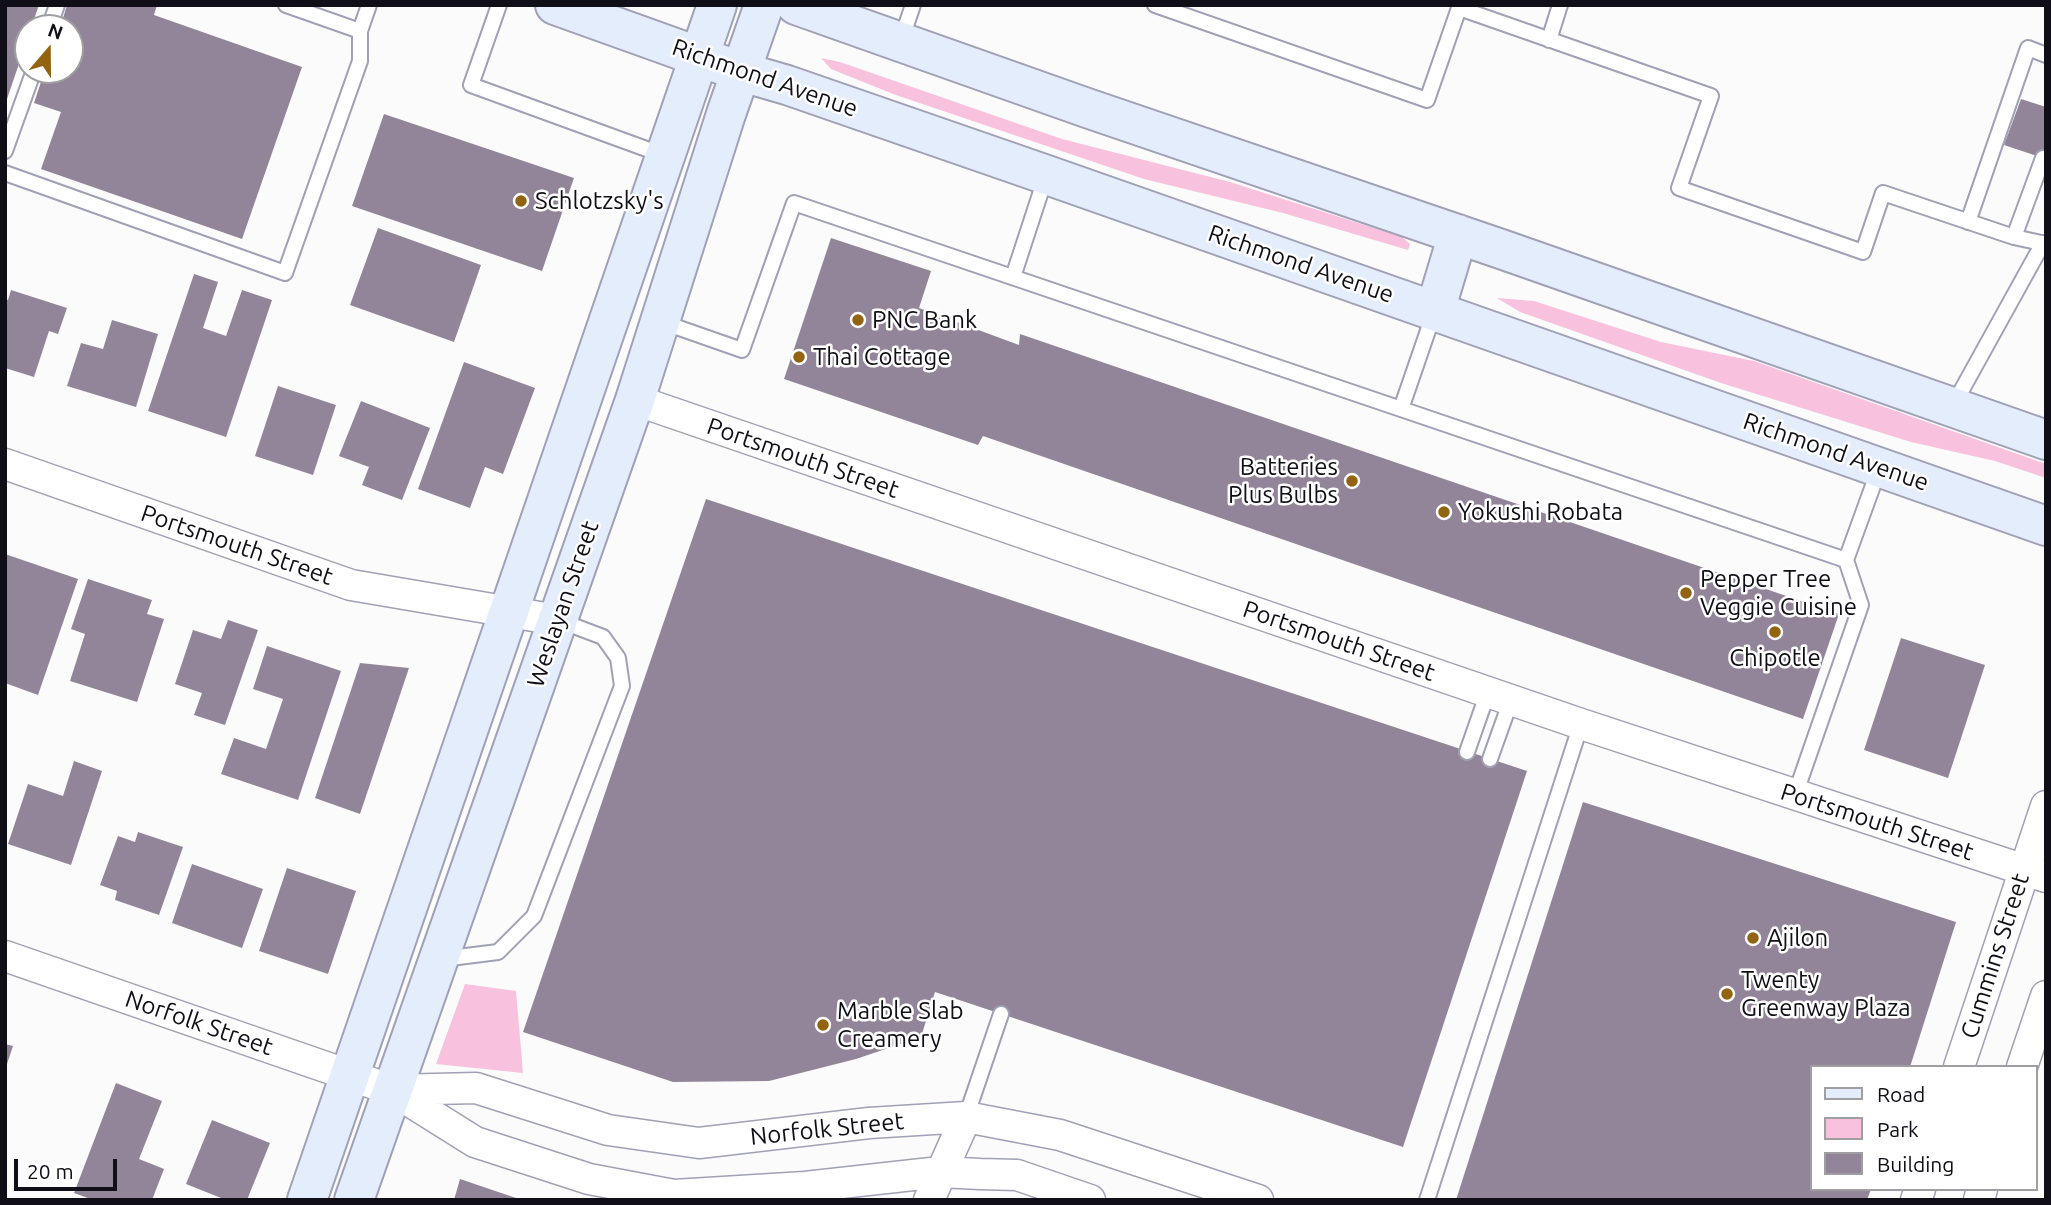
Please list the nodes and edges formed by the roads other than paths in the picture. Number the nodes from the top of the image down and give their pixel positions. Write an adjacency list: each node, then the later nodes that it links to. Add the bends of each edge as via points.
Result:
1 (286, 5): 11 (lane)
2 (369, 5): 11 (lane)
3 (499, 5): 19 (lane, via 471,85)
4 (555, 5): 15 (main road, Richmond Avenue)
5 (717, 5): 15 (main road, Weslayan Street)
6 (764, 5): 16 (main road, Weslayan Street)
7 (796, 5): 13 (main road)
8 (913, 5): 13 (lane)
9 (1154, 5): 12 (lane, via 1427,100 1459,8)
10 (1560, 5): 12 (lane)
11 (359, 31): 21 (lane, via 360,61 285,273)
12 (1549, 40): 23 (lane, via 1711,96 1679,188 1863,252 1883,193)
13 (900, 42): 24 (main road)
14 (2046, 55): 23 (lane, via 2028,48)
15 (700, 57): 16 (main road, Richmond Avenue); 19 (main road, Weslayan Street)
16 (741, 72): 22 (main road, Richmond Avenue); 29 (main road, Weslayan Street)
17 (29, 84): 18 (lane)
18 (5, 151)
19 (666, 156): 40 (main road, Weslayan Street)
20 (2043, 158): 25 (lane)
21 (5, 173)
22 (1047, 175): 27 (lane); 28 (main road, Richmond Avenue)
23 (1968, 222): 25 (lane)
24 (1458, 234): 28 (main road); 31 (main road)
25 (2014, 237): 26 (lane)
26 (2044, 243): 31 (lane)
27 (1013, 277): 29 (lane, via 794,203 742,350); 32 (lane)
28 (1434, 312): 32 (lane); 35 (main road, Richmond Avenue)
29 (661, 322): 30 (main road, Weslayan Street)
30 (635, 400): 41 (main road, Weslayan Street); 42 (street, Portsmouth Street)
31 (1952, 408): 33 (main road)
32 (1401, 409): 39 (lane)
33 (2046, 440)
34 (5, 464): 40 (street, Portsmouth Street, via 351,585)
35 (1879, 467): 36 (main road, Richmond Avenue); 39 (lane)
36 (1960, 495): 37 (main road); 38 (main road, Richmond Avenue)
37 (2046, 495)
38 (2046, 526)
39 (1846, 560): 46 (lane, via 1861,605)
40 (510, 611): 41 (street, Portsmouth Street); 55 (main road, Weslayan Street)
41 (557, 620): 50 (main road, Weslayan Street); 50 (lane, via 603,637 618,658 622,686 534,916 498,952)
42 (1500, 696): 43 (street, Portsmouth Street); 44 (lane); 45 (lane)
43 (1581, 724): 46 (street, Portsmouth Street); 63 (lane)
44 (1467, 751)
45 (1490, 759)
46 (1794, 794): 48 (street, Portsmouth Street)
47 (2046, 806): 48 (street, Cummins Street)
48 (2034, 874): 53 (street, Cummins Street)
49 (5, 956): 55 (street, Norfolk Street)
50 (437, 960): 56 (main road, Weslayan Street)
51 (2046, 996): 54 (street)
52 (1001, 1014): 57 (lane)
53 (1960, 1065)
54 (2023, 1065)
55 (351, 1076): 56 (street, Norfolk Street); 59 (main road, Weslayan Street)
56 (392, 1090): 57 (street, Norfolk Street, via 476,1087 608,1130 699,1143); 58 (street, Norfolk Street, via 475,1142 589,1179 674,1195); 60 (main road, Weslayan Street)
57 (966, 1117): 58 (street); 62 (street, Norfolk Street, via 1060,1135)
58 (934, 1186): 61 (street, Norfolk Street, via 1017,1175)
59 (307, 1200)
60 (354, 1200)
61 (1090, 1200)
62 (1258, 1200)
63 (1427, 1200)

